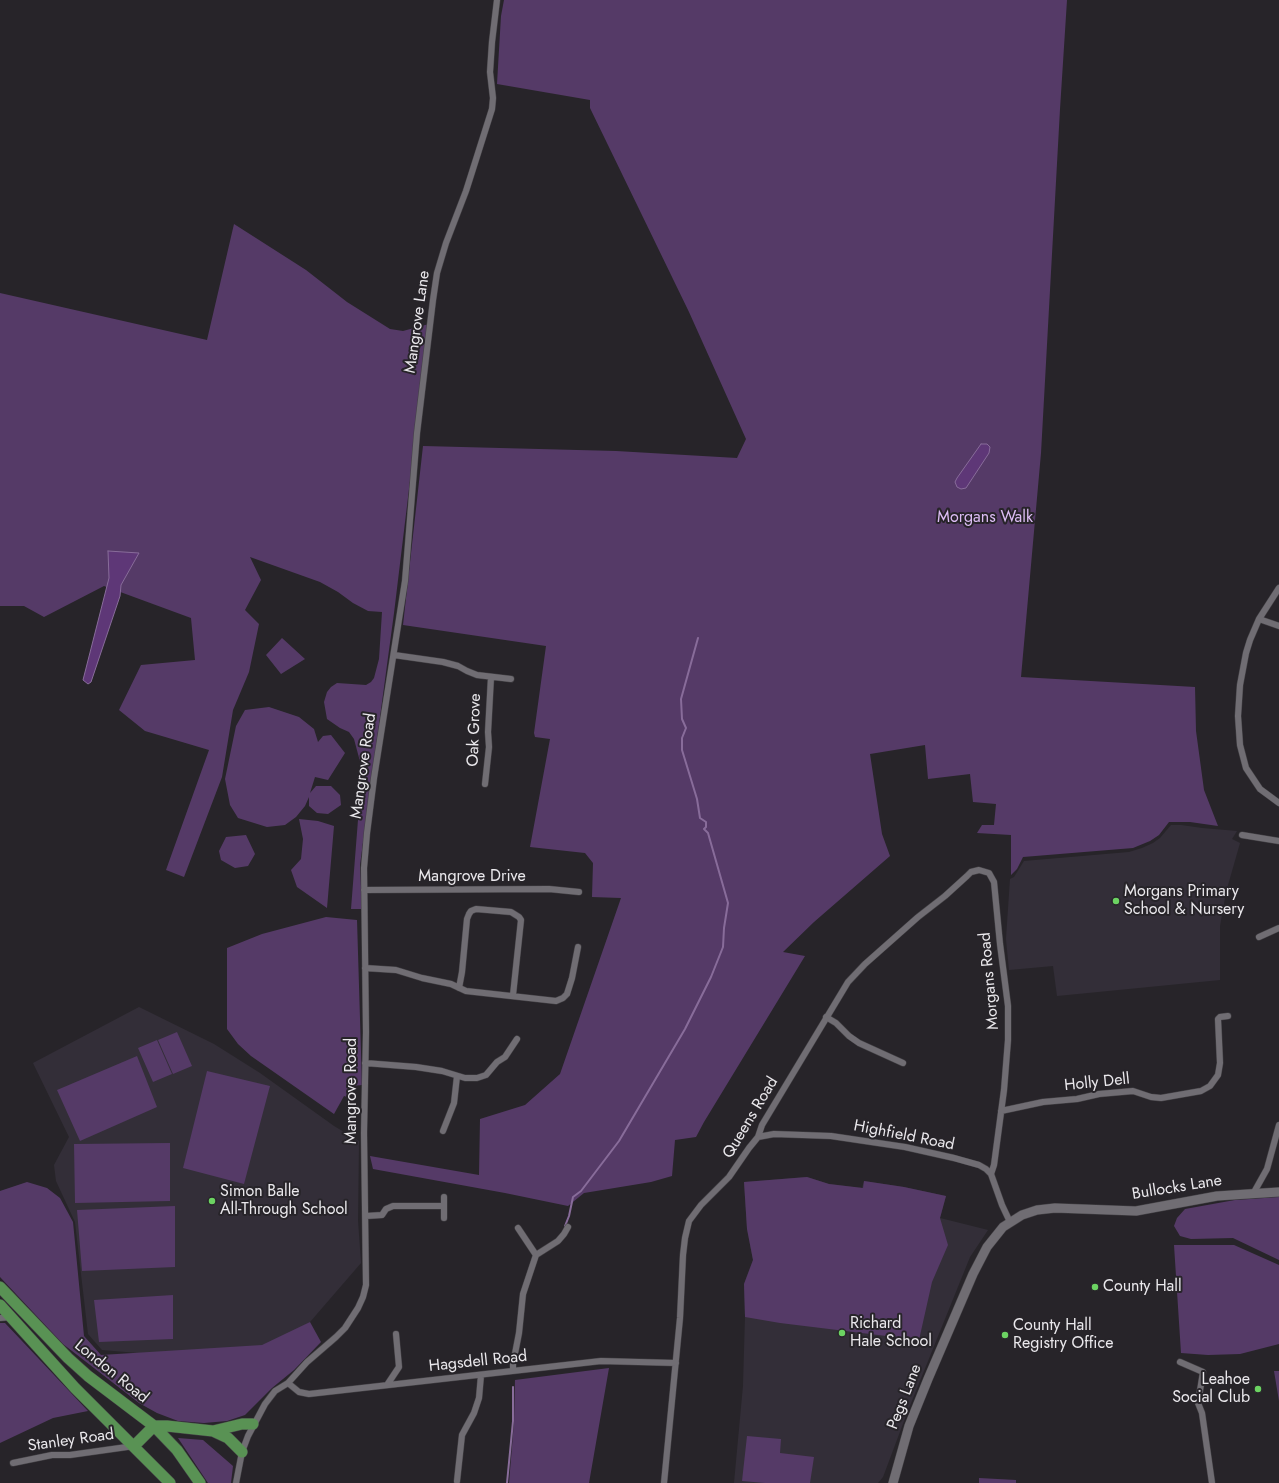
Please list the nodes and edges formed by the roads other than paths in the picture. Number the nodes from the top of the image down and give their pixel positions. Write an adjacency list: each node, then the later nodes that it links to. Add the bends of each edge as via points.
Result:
1 (497, 0): 5 (street, Mangrove Lane, via 492,42 492,109 437,273 417,433 405,581)
2 (1279, 588): 3 (street)
3 (1259, 619): 4 (street); 9 (street, via 1246,653 1240,685 1240,745 1246,768 1253,780 1260,789)
4 (1279, 626)
5 (394, 655): 6 (street, Oak Grove, via 451,664 472,673); 13 (street, Mangrove Road, via 370,805)
6 (491, 677): 7 (street, Oak Grove); 8 (street, Oak Grove)
7 (511, 679)
8 (485, 784)
9 (1279, 803)
10 (1242, 835): 11 (street)
11 (1279, 841)
12 (975, 870): 22 (street, Queens Road, via 865,964 848,982); 27 (street, Morgans Road, via 989,873 994,882 1006,990 1008,1040)
13 (364, 890): 14 (street, Mangrove Drive, via 549,889); 18 (street, Mangrove Road)
14 (579, 892)
15 (1279, 928): 16 (street)
16 (1259, 937)
17 (578, 947): 20 (street, via 572,978 564,998 556,1001)
18 (365, 968): 19 (street, via 396,970 446,982); 24 (street, Mangrove Road)
19 (459, 988): 20 (street, via 466,991); 20 (street, via 468,914 476,909 511,912 521,920)
20 (513, 995)
21 (1228, 1016): 27 (street, Holly Dell, via 1218,1019 1218,1075 1210,1086 1201,1091 1161,1098 1132,1091 1043,1102)
22 (826, 1017): 25 (street, via 859,1043); 30 (street, Queens Road, via 762,1125)
23 (517, 1039): 26 (street, via 505,1057 486,1075 471,1079)
24 (365, 1063): 26 (street, via 424,1068); 36 (street, Mangrove Road)
25 (904, 1063)
26 (457, 1076): 29 (street, via 454,1102)
27 (1000, 1111): 31 (street, Morgans Road)
28 (1279, 1126): 33 (street, via 1267,1169)
29 (443, 1131)
30 (758, 1137): 31 (street, Highfield Road, via 794,1133 875,1142 954,1158 979,1165); 47 (street, Queens Road, via 729,1177 695,1212 687,1227 682,1255)
31 (992, 1174): 38 (street)
32 (1279, 1192): 33 (main road, Bullocks Lane)
33 (1253, 1194): 38 (main road, Bullocks Lane, via 1218,1196 1136,1211 1055,1208 1022,1215)
34 (444, 1197): 35 (street)
35 (444, 1206): 36 (street, via 393,1206 386,1209 382,1215); 37 (street)
36 (366, 1216): 50 (street, Mangrove Road, via 366,1285 358,1308 353,1318 336,1337 307,1362)
37 (444, 1218)
38 (1010, 1222): 63 (main road, Pegs Lane, via 993,1238 973,1274 909,1426)
39 (568, 1227): 41 (street, via 558,1241)
40 (518, 1228): 41 (street)
41 (536, 1255): 48 (street, via 523,1294)
42 (0, 1287): 53 (highway, London Road, via 68,1358)
43 (0, 1305): 44 (highway, London Road)
44 (5, 1318): 55 (highway, London Road)
45 (396, 1334): 51 (street, via 398,1367)
46 (1180, 1362): 64 (street, via 1203,1372 1198,1403 1202,1413)
47 (676, 1363): 48 (street, Hagsdell Road, via 601,1361); 62 (street, Queens Road)
48 (513, 1371): 49 (street, Hagsdell Road)
49 (481, 1375): 51 (street, Hagsdell Road); 58 (street, via 479,1398 474,1414 462,1435)
50 (288, 1383): 51 (street, Hagsdell Road, via 305,1394); 52 (street, Mangrove Road, via 275,1391)
51 (387, 1385)
52 (253, 1424): 54 (highway); 56 (street, Mangrove Road)
53 (154, 1426): 54 (highway); 55 (highway); 60 (highway, London Road, via 177,1450)
54 (213, 1431): 56 (highway, via 228,1438)
55 (134, 1446): 57 (street, Stanley Road, via 52,1455); 59 (highway, London Road)
56 (242, 1452): 61 (street, Mangrove Road)
57 (13, 1463)
58 (457, 1481)
59 (170, 1483)
60 (200, 1483)
61 (236, 1483)
62 (664, 1483)
63 (893, 1483)
64 (1212, 1483)

